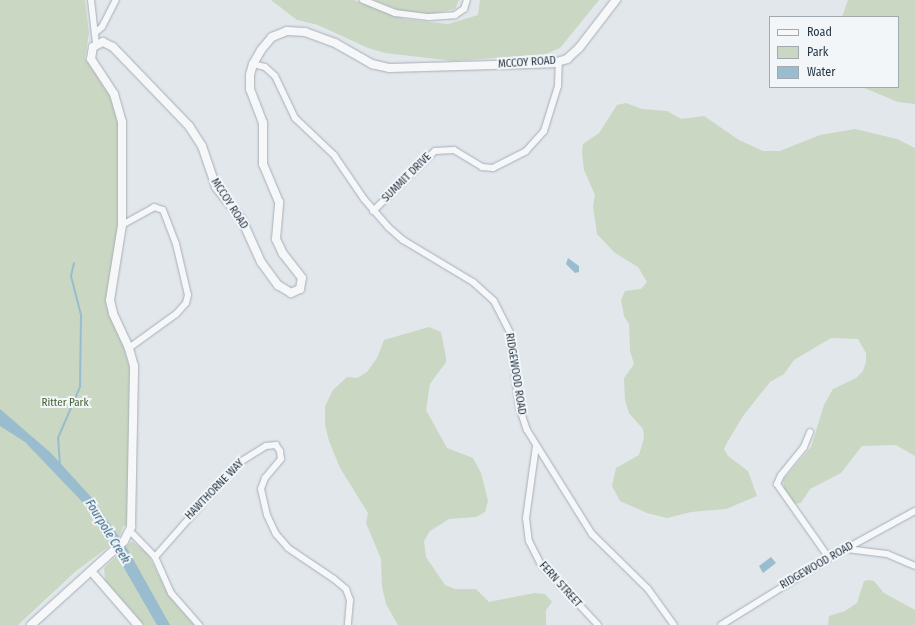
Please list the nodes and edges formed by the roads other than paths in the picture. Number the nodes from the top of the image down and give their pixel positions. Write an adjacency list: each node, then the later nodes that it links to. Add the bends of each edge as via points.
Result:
1 (91, 0): 6 (street)
2 (116, 0): 6 (street, via 102,27)
3 (363, 0): 4 (street, via 395,13 429,17 455,15 464,9)
4 (467, 0)
5 (616, 0): 8 (street, MCCOY ROAD, via 579,48)
6 (95, 32): 7 (street)
7 (96, 44): 9 (street, MCCOY ROAD, via 103,42 113,47 189,126 202,146 216,187 242,220 261,262 283,290 294,292 302,286 302,278 283,254 276,239 280,202 263,164 263,123 250,89); 11 (street, via 90,52 91,59 114,94 122,122)
8 (559, 62): 9 (street, MCCOY ROAD, via 390,68 368,62 322,38 292,30 272,37); 10 (street, SUMMIT DRIVE, via 558,86 544,131 526,151 493,168 482,167 454,150 435,150)
9 (253, 64): 10 (street, RIDGEWOOD ROAD, via 265,67 275,76 295,118 338,159)
10 (373, 211): 14 (street, RIDGEWOOD ROAD, via 403,240 473,282 494,301 510,333 521,414)
11 (122, 225): 12 (street, via 110,300 113,313); 12 (street, via 154,207 163,210 176,244 188,295 186,303 176,314)
12 (130, 348): 16 (street, via 134,379)
13 (810, 432): 19 (street, via 804,447 777,484)
14 (536, 446): 26 (street, FERN STREET, via 526,518 529,541 540,563); 27 (street, RIDGEWOOD ROAD, via 592,534 648,589)
15 (915, 511): 17 (street, RIDGEWOOD ROAD)
16 (129, 534): 18 (street); 21 (street)
17 (847, 548): 19 (street, RIDGEWOOD ROAD); 20 (street, via 888,554)
18 (155, 557): 24 (street, via 171,593); 25 (street, HAWTHORNE WAY, via 237,464 266,446 276,445 281,459 265,478 261,489 267,516 276,534 288,548 334,578 346,589 350,600)
19 (829, 558): 28 (street, RIDGEWOOD ROAD)
20 (915, 566)
21 (91, 571): 22 (street); 23 (street)
22 (31, 625)
23 (138, 625)
24 (199, 625)
25 (348, 625)
26 (598, 625)
27 (674, 625)
28 (721, 625)

